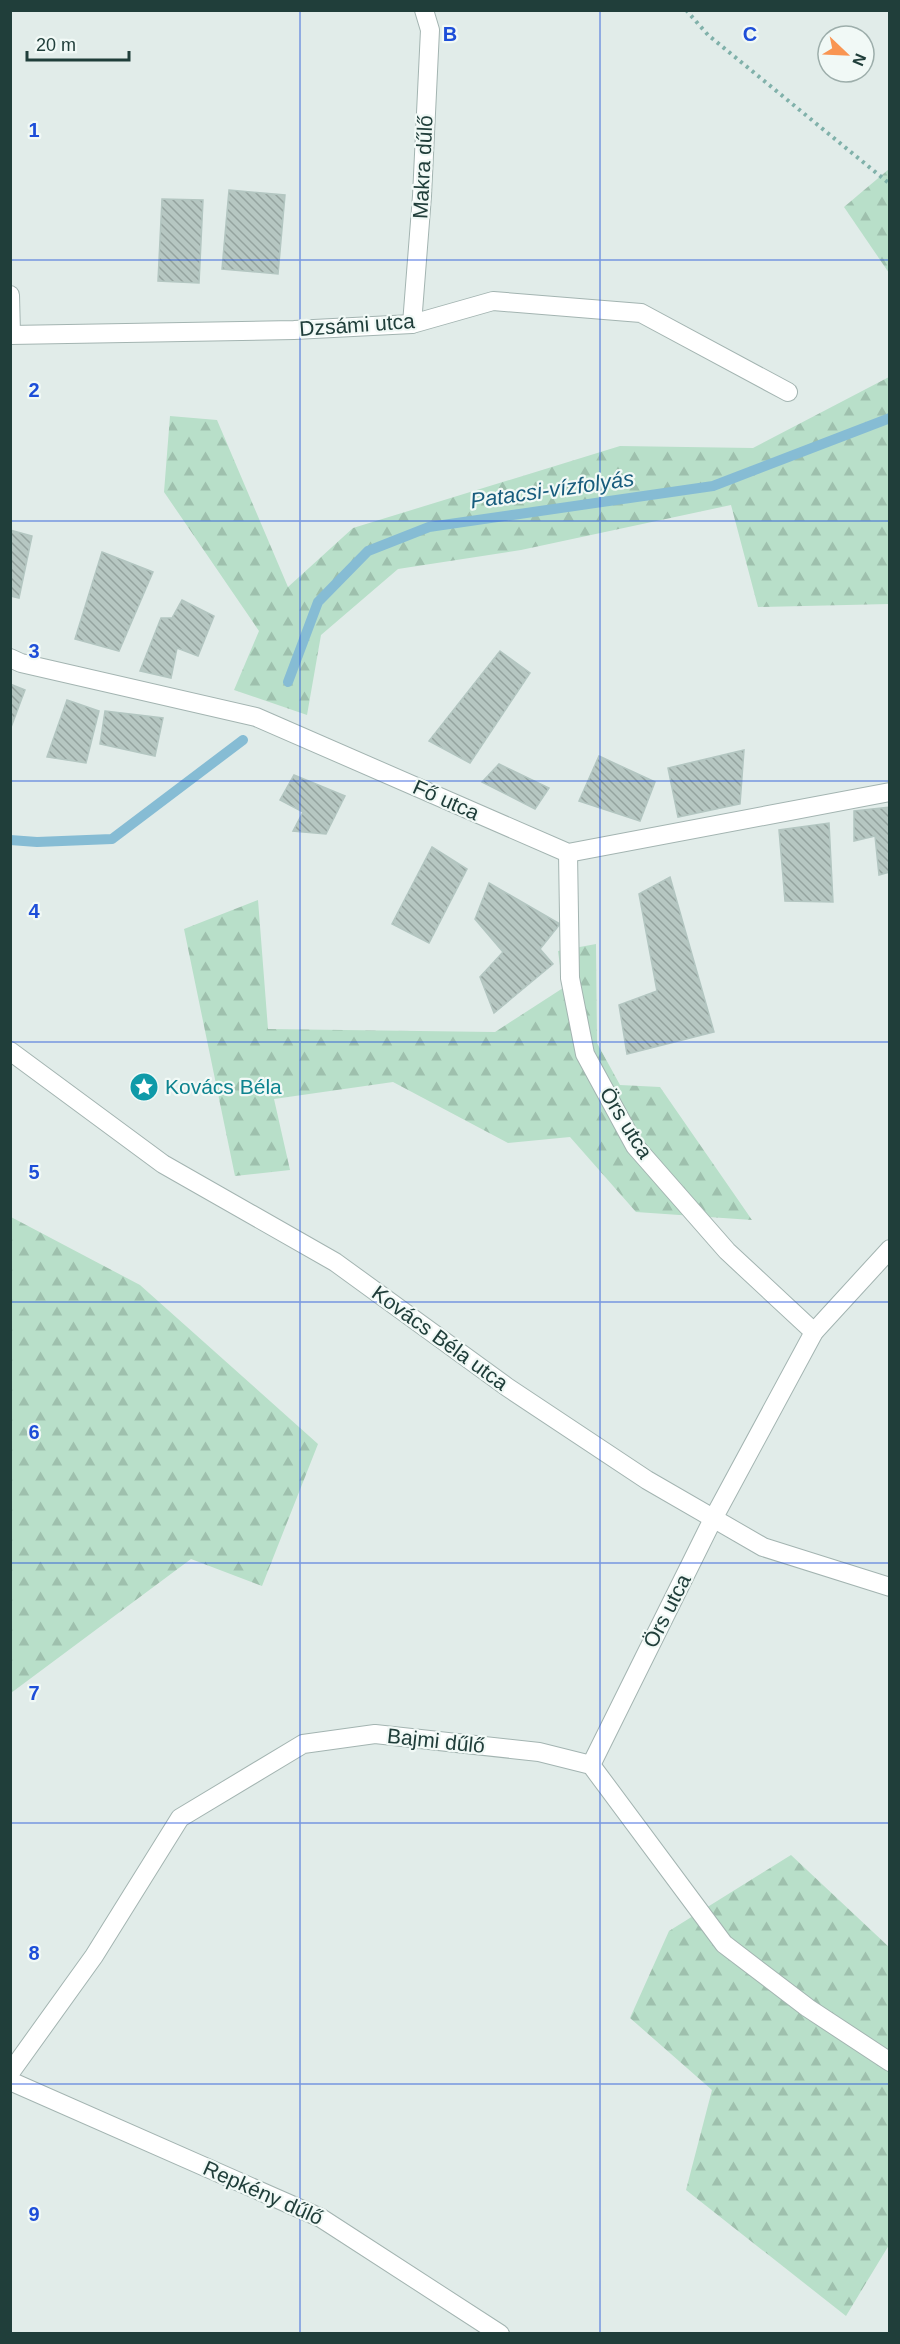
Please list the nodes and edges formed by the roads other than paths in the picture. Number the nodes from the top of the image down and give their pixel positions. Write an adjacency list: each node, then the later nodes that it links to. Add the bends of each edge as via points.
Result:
1 (424, 10): 3 (street, Makra dűlő, via 430,30)
2 (10, 295): 4 (street)
3 (412, 324): 4 (street, Dzsámi utca); 5 (street, Dzsámi utca, via 493,301 641,313)
4 (11, 335)
5 (788, 392)
6 (10, 658): 8 (street, Fő utca, via 256,717)
7 (890, 792): 8 (street)
8 (568, 853): 11 (street, Örs utca, via 570,978 585,1054 635,1146 727,1251)
9 (10, 1051): 12 (street, Kovács Béla utca, via 163,1164 335,1262 516,1393)
10 (890, 1249): 11 (street, Örs utca)
11 (814, 1332): 12 (street, Örs utca)
12 (713, 1519): 13 (street, Kovács Béla utca, via 763,1548); 14 (street, Örs utca)
13 (890, 1587)
14 (591, 1764): 15 (street, via 724,1944 808,2008); 16 (street, Bajmi dűlő, via 539,1752 375,1734 303,1744 180,1818 94,1956)
15 (890, 2062)
16 (10, 2073)
17 (10, 2081): 18 (street, Repkény dűlő, via 321,2218)
18 (500, 2334)

